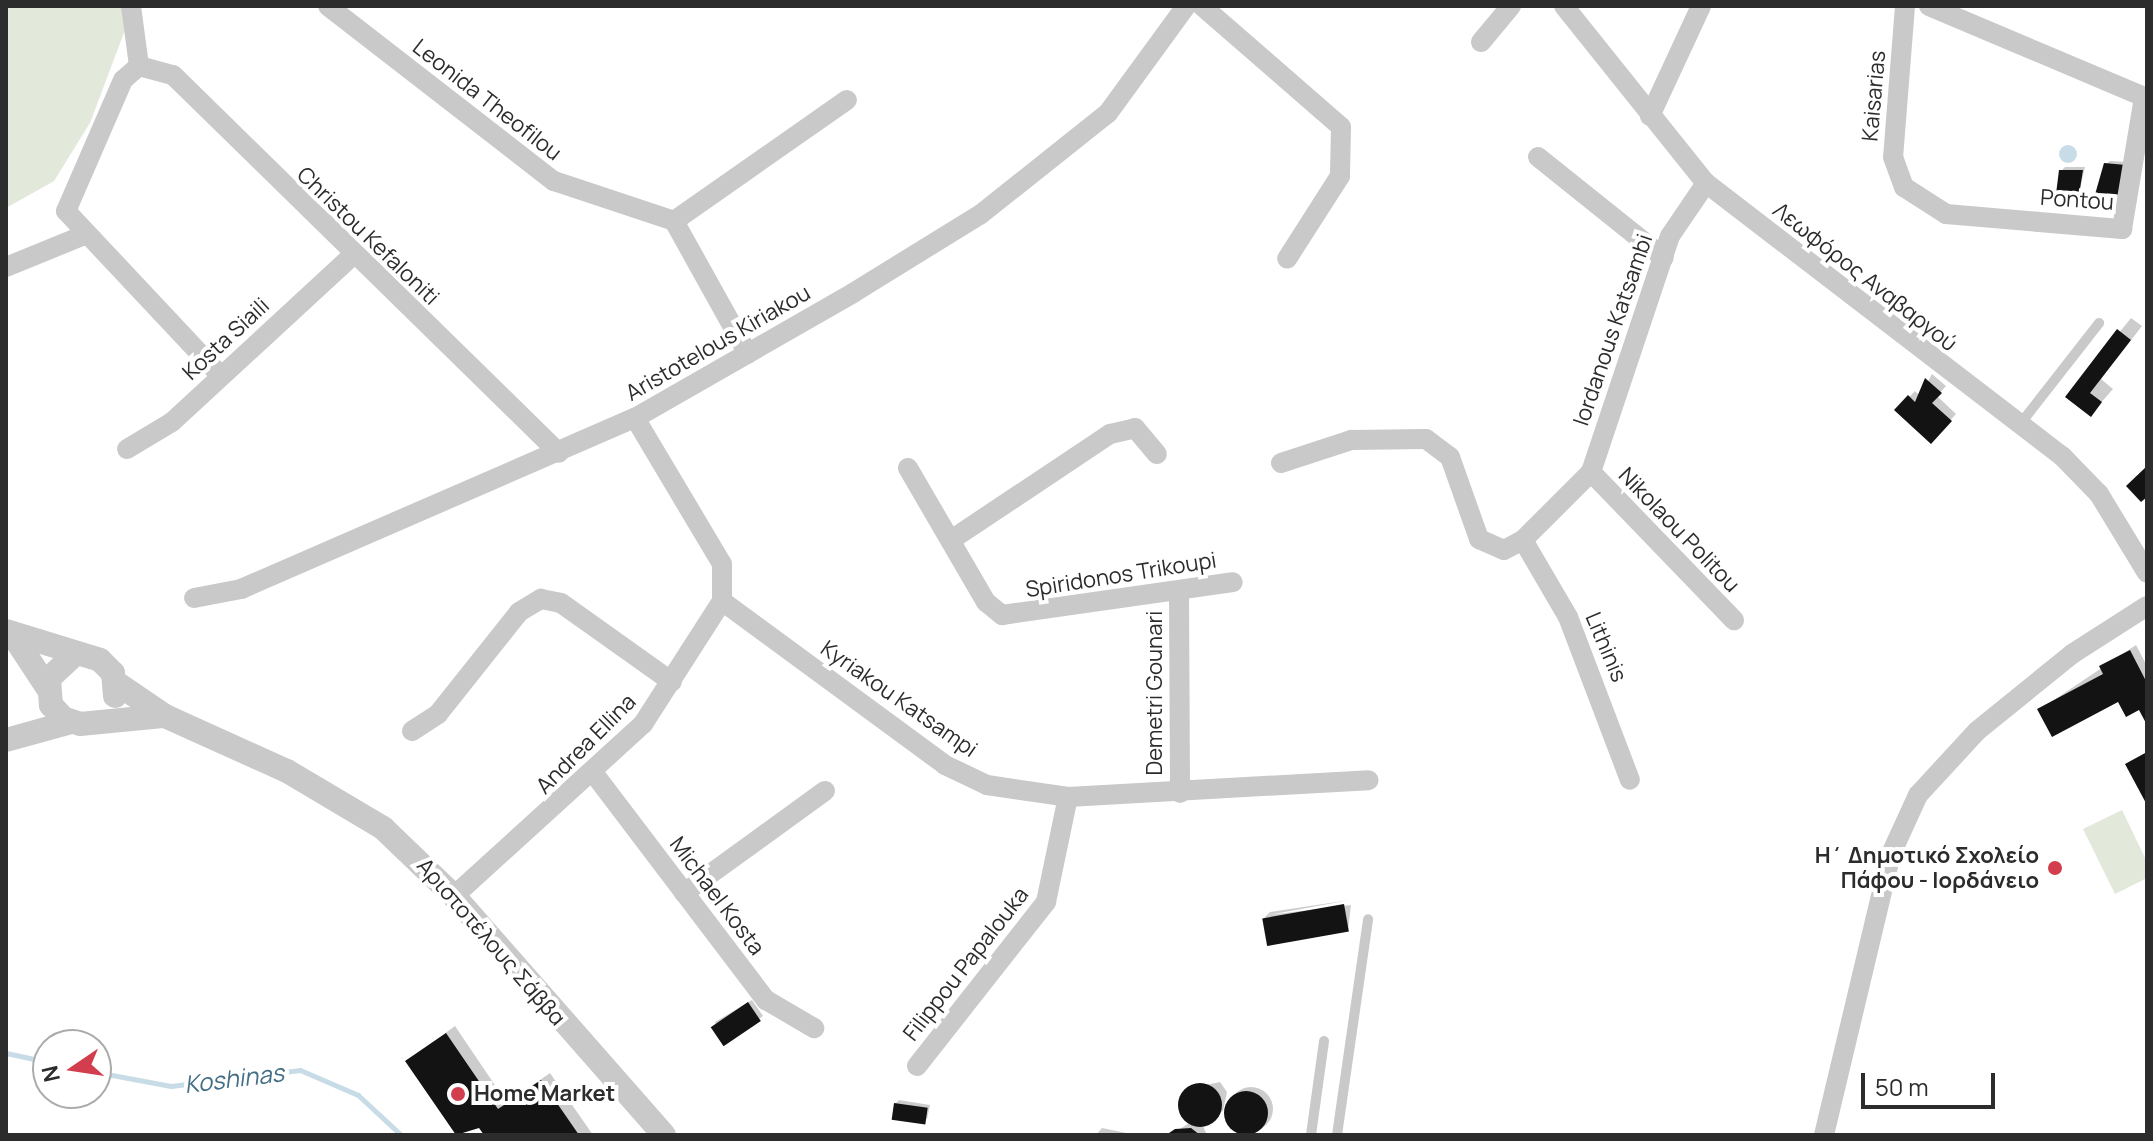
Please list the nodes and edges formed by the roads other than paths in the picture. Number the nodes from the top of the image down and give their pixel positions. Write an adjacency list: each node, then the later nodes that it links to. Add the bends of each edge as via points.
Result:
1 (131, 6): 11 (street)
2 (328, 6): 18 (street, Leonida Theofilou, via 554,181)
3 (1186, 6): 25 (street, Aristotelous Kiriakou, via 1108,113 1025,182)
4 (1202, 6): 22 (street, via 1341,127 1340,176)
5 (1511, 6): 10 (street)
6 (1564, 6): 14 (street, Λεωφόρος Αναβαργού)
7 (1701, 6): 14 (street)
8 (1905, 6): 17 (street, Kaisarias, via 1893,157)
9 (1929, 6): 12 (street)
10 (1481, 42)
11 (139, 66): 19 (street, via 123,80 66,211); 20 (street, Christou Kefaloniti, via 173,75)
12 (2146, 98): 17 (street, Pontou, via 2122,229 1946,214)
13 (847, 100): 18 (street)
14 (1650, 116): 16 (street, Λεωφόρος Αναβαργού)
15 (1538, 157): 21 (street)
16 (1706, 183): 21 (street, Iordanous Katsambi, via 1682,214); 28 (street, Λεωφόρος Αναβαργού)
17 (1904, 187)
18 (674, 221): 25 (street)
19 (82, 236): 23 (street); 26 (street)
20 (352, 256): 26 (street, Kosta Siaili); 30 (street, Christou Kefaloniti)
21 (1664, 258): 34 (street, Iordanous Katsambi, via 1628,347)
22 (1287, 259)
23 (6, 267)
24 (2099, 323): 28 (lane)
25 (748, 354): 27 (street, Aristotelous Kiriakou)
26 (221, 376): 29 (street, Kosta Siaili, via 172,422)
27 (635, 418): 30 (street, Aristotelous Kiriakou); 41 (street, via 722,564)
28 (2021, 423): 37 (street, Λεωφόρος Αναβαργού, via 2099,494)
29 (127, 449)
30 (559, 453): 40 (street, Aristotelous Kiriakou, via 241,589)
31 (1157, 454): 35 (street, via 1135,428 1110,434)
32 (1281, 463): 36 (street, via 1351,440 1426,439 1450,457 1479,539 1504,550)
33 (908, 468): 35 (street, Spiridonos Trikoupi)
34 (1591, 472): 36 (street, Iordanous Katsambi); 43 (street, Nikolaou Politou)
35 (951, 540): 39 (street, Spiridonos Trikoupi, via 992,611 1002,615)
36 (1523, 540): 56 (street, Lithinis, via 1568,617)
37 (2147, 573)
38 (1233, 582): 39 (street, Spiridonos Trikoupi)
39 (1179, 594): 58 (street, Demetri Gounari)
40 (194, 598)
41 (722, 601): 47 (street, Andrea Ellina); 59 (street, Kyriakou Katsampi, via 963,776)
42 (2147, 606): 69 (street, via 2072,654 1977,731 1918,795 1891,854)
43 (1734, 620)
44 (9, 632): 45 (street, Αριστοτέλους Σάββα); 48 (street, Αριστοτέλους Σάββα)
45 (74, 655): 46 (street, Αριστοτέλους Σάββα, via 100,660); 48 (street, via 52,670)
46 (115, 682): 49 (street, Αριστοτέλους Σάββα); 50 (street, via 115,700)
47 (672, 682): 52 (street, via 561,603 541,599 519,612 438,714); 54 (street, Andrea Ellina)
48 (48, 692): 51 (street, Αριστοτέλους Σάββα); 53 (street)
49 (165, 716): 50 (street, Αριστοτέλους Σάββα); 61 (street, Αριστοτέλους Σάββα, via 287,771 383,828)
50 (98, 720): 51 (street, Αριστοτέλους Σάββα)
51 (71, 722): 53 (street)
52 (412, 731)
53 (7, 740)
54 (595, 775): 60 (street, Michael Kosta); 61 (street, Andrea Ellina)
55 (1369, 780): 58 (street, Kyriakou Katsampi)
56 (1630, 780)
57 (825, 791): 60 (street)
58 (1180, 793): 59 (street, Kyriakou Katsampi)
59 (1068, 797): 65 (street, Filippou Papalouka, via 1046,902)
60 (684, 893): 63 (street, Michael Kosta, via 779,1014)
61 (454, 896): 66 (street, Αριστοτέλους Σάββα)
62 (1368, 919): 68 (lane)
63 (814, 1028)
64 (1324, 1041): 67 (lane)
65 (917, 1066)
66 (664, 1135)
67 (1311, 1135)
68 (1337, 1135)
69 (1824, 1135)

